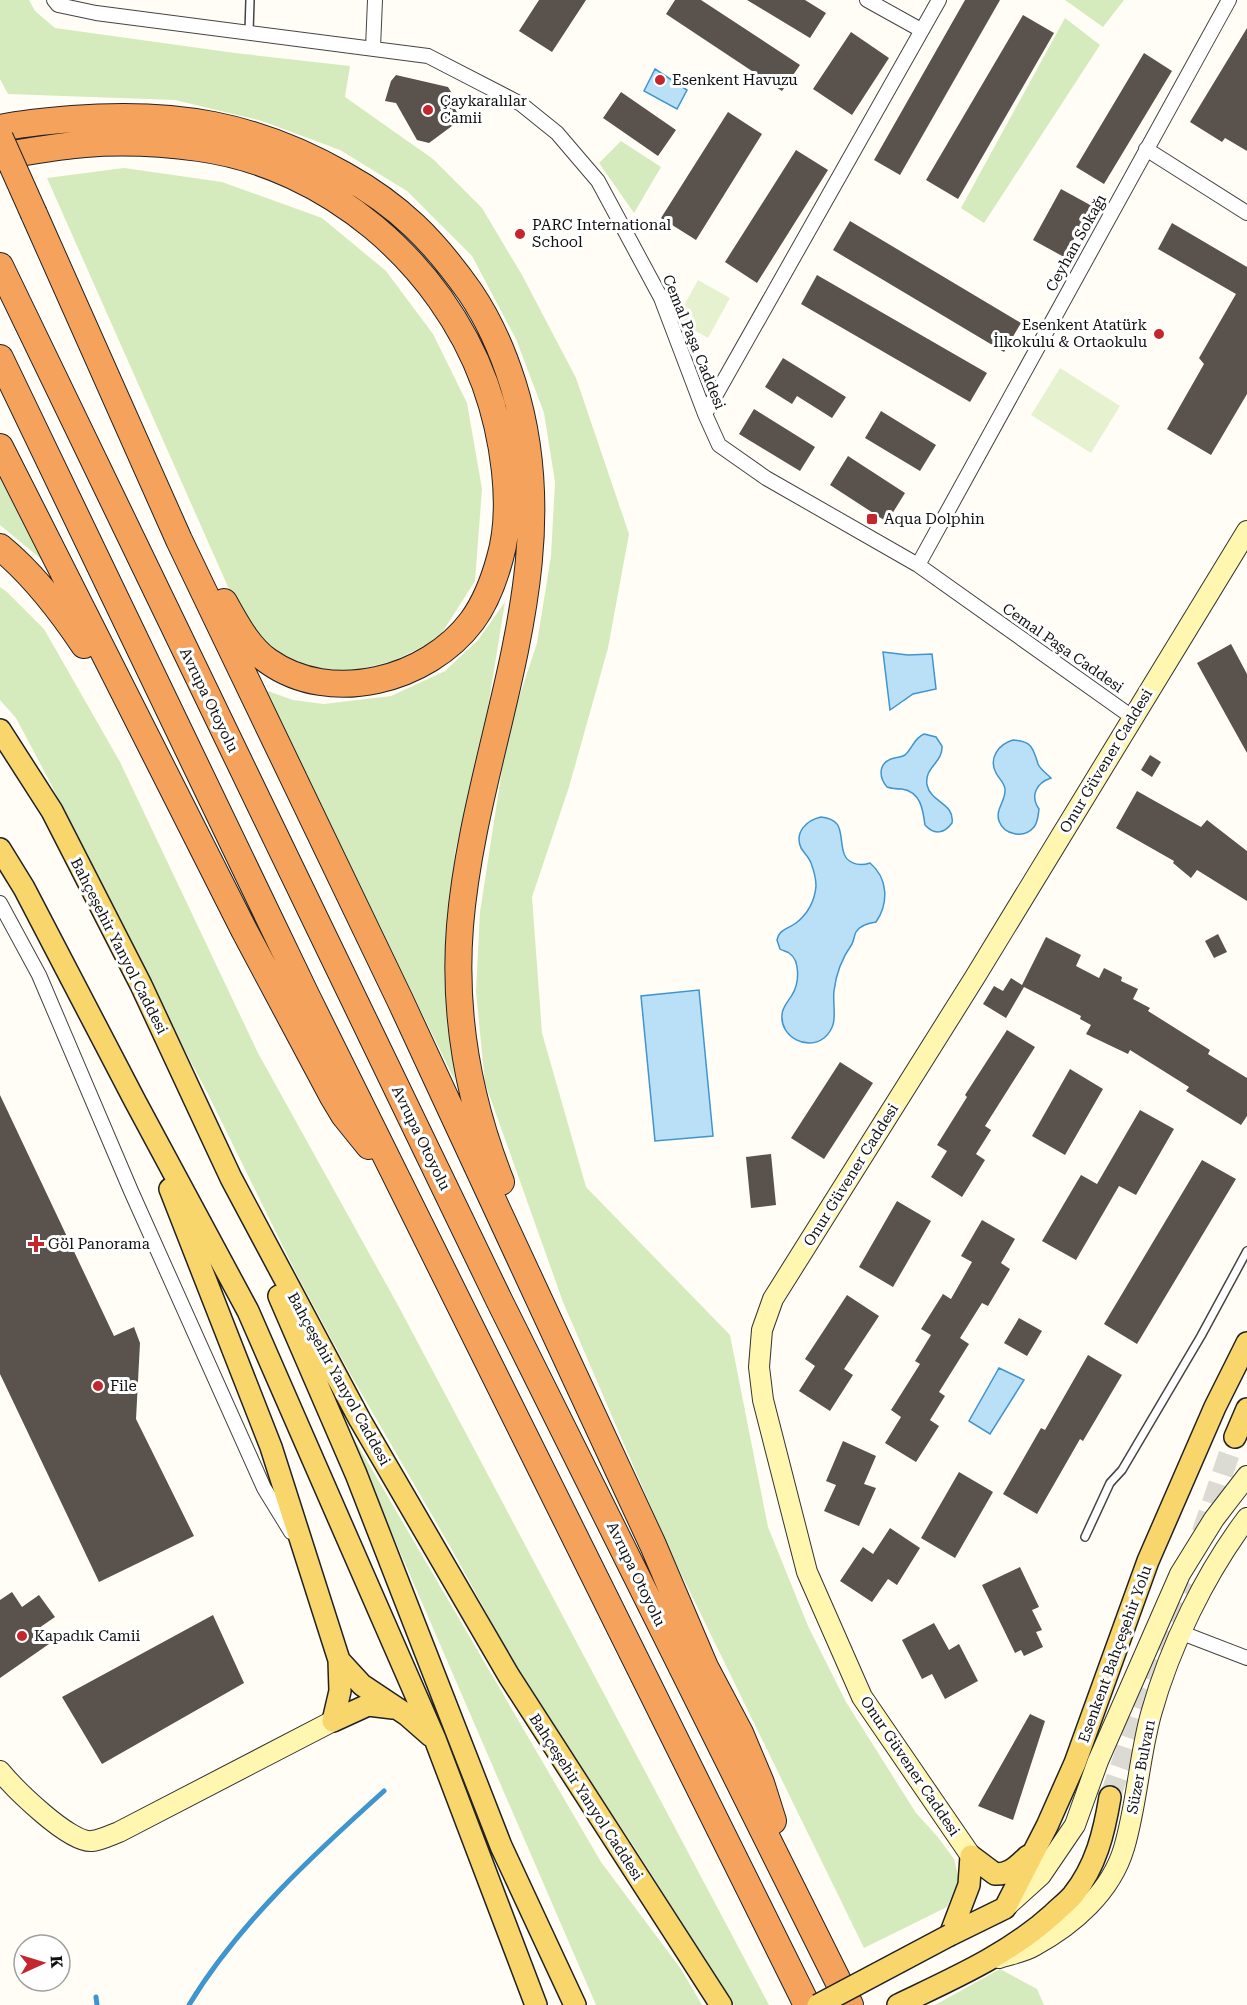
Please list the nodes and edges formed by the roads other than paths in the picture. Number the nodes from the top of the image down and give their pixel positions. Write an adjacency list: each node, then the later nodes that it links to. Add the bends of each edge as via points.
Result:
1 (54, 0): 8 (street, Cemal Paşa Caddesi, via 58,5 96,13)
2 (250, 0): 8 (lane)
3 (375, 0): 9 (street)
4 (867, 0): 7 (street)
5 (939, 0): 7 (street)
6 (1229, 0): 12 (street, Ceyhan Sokağı)
7 (921, 30): 17 (street)
8 (249, 32): 9 (street, Cemal Paşa Caddesi)
9 (373, 48): 17 (street, Cemal Paşa Caddesi, via 428,56 522,105 557,133 598,181 661,298)
10 (0, 128): 32 (highway, via 98,117 142,117 194,120 281,143 368,188 402,212 454,270 495,337 522,413 530,459 533,531 517,642 467,873 460,928 460,1018 477,1111 519,1230)
11 (0, 138): 19 (highway, bridge)
12 (1146, 149): 14 (street); 22 (street, Ceyhan Sokağı)
13 (0, 156): 19 (highway, via 85,144 163,145 240,157 294,176 381,231 417,268 465,336 488,392 499,433 506,497 501,555 491,589 472,621 449,645 409,670 368,682 320,683 268,661 250,645 182,522)
14 (1247, 213)
15 (0, 266): 50 (highway, Avrupa Otoyolu, via 499,1300)
16 (0, 358): 29 (highway)
17 (705, 414): 22 (street, Cemal Paşa Caddesi, via 719,446 766,478)
18 (0, 447): 25 (highway)
19 (165, 505): 32 (highway)
20 (1247, 532): 23 (street, Onur Güvener Caddesi)
21 (0, 547): 25 (highway, via 18,561 70,623 165,789)
22 (918, 565): 23 (street, Cemal Paşa Caddesi)
23 (1132, 717): 49 (street, Onur Güvener Caddesi, via 773,1299 762,1330 759,1367 764,1400 807,1572 862,1697)
24 (0, 730): 30 (main road, Bahçeşehir Yanyol Caddesi, via 68,842 141,985)
25 (192, 825): 29 (highway, via 332,1095 365,1142)
26 (0, 849): 28 (main road)
27 (0, 903): 39 (street, via 39,975 264,1488)
28 (135, 1101): 39 (main road, via 271,1447); 45 (main road, via 248,1311)
29 (390, 1167): 57 (highway)
30 (231, 1178): 55 (main road, via 356,1474 501,1846); 56 (main road, Bahçeşehir Yanyol Caddesi, via 360,1420 509,1676)
31 (1247, 1251): 38 (lane, via 1122,1470 1110,1483)
32 (530, 1280): 50 (highway, via 705,1667 744,1743 761,1783)
33 (1247, 1342): 48 (main road, Esenkent Bahçeşehir Yolu, via 1148,1561 1075,1763)
34 (1247, 1409): 35 (main road)
35 (1234, 1437)
36 (1247, 1476): 51 (street, Süzer Bulvarı, via 1214,1519 1180,1575 1098,1761 1075,1825 1041,1875)
37 (1247, 1518): 40 (street, Süzer Bulvarı, via 1203,1584)
38 (1085, 1537)
39 (305, 1554): 42 (main road)
40 (1182, 1633): 41 (street); 53 (street, Süzer Bulvarı, via 1152,1712 1124,1849 1110,1878 1089,1907 1063,1928 1032,1947)
41 (1247, 1658)
42 (339, 1660): 43 (main road, via 362,1686); 44 (main road, via 340,1691)
43 (393, 1708): 44 (main road, via 368,1705); 45 (main road)
44 (333, 1721): 46 (street, via 119,1832 91,1842 72,1835 27,1800)
45 (435, 1739): 54 (main road)
46 (0, 1771)
47 (1110, 1797): 53 (main road, via 1104,1833 1093,1862 1072,1896 1035,1930)
48 (1035, 1849): 49 (main road, via 1012,1870 1000,1875); 51 (main road, Esenkent Bahçeşehir Yolu)
49 (971, 1856): 52 (main road, via 969,1885)
50 (787, 1876): 59 (highway, Avrupa Otoyolu)
51 (1005, 1908): 52 (main road)
52 (950, 1935): 58 (main road, bridge)
53 (974, 1968): 60 (main road)
54 (536, 2005)
55 (574, 2005)
56 (721, 2005)
57 (807, 2005)
58 (818, 2005)
59 (850, 2005)
60 (898, 2005)

